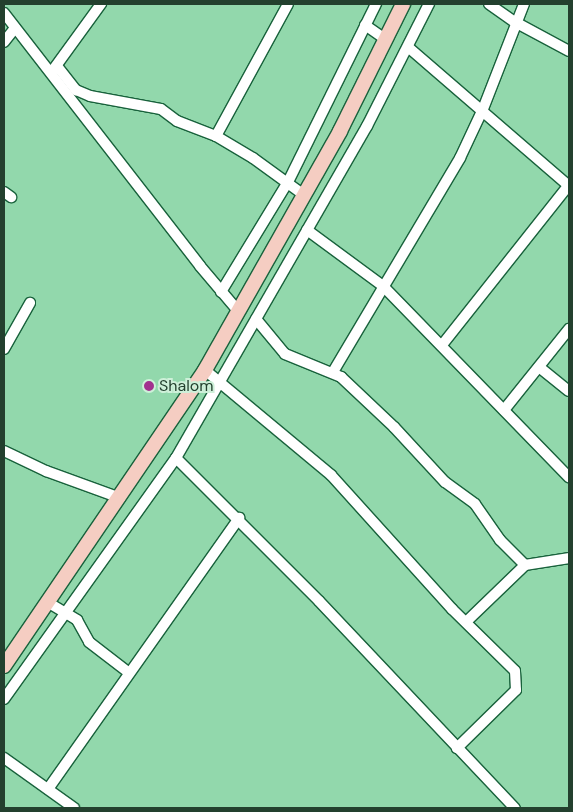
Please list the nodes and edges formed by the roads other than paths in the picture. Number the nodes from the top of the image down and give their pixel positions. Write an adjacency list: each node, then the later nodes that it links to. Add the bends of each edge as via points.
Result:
1 (101, 4): 16 (street)
2 (288, 4): 19 (street)
3 (376, 4): 10 (street)
4 (403, 4): 12 (main road)
5 (429, 4): 14 (street)
6 (489, 4): 9 (street)
7 (524, 4): 9 (street)
8 (4, 13): 11 (street)
9 (514, 22): 15 (street); 18 (street)
10 (365, 25): 12 (street); 20 (street)
11 (15, 28): 13 (street); 17 (street)
12 (385, 40): 22 (main road)
13 (4, 42)
14 (408, 47): 18 (street); 23 (street)
15 (569, 51)
16 (57, 66): 17 (street); 19 (street, via 76,90 90,96 152,106 187,126)
17 (50, 75): 25 (street)
18 (483, 109): 21 (street); 24 (street, via 425,220)
19 (216, 136): 20 (street)
20 (288, 182): 22 (street); 25 (street)
21 (569, 186): 30 (street)
22 (304, 195): 27 (main road)
23 (308, 230): 24 (street); 28 (street)
24 (383, 286): 30 (street); 34 (street)
25 (221, 292): 27 (street)
26 (30, 303): 31 (street)
27 (239, 312): 33 (main road)
28 (256, 319): 34 (street, via 286,354); 35 (street)
29 (569, 329): 32 (street)
30 (442, 345): 37 (street)
31 (4, 349)
32 (539, 367): 36 (street); 37 (street)
33 (205, 370): 35 (street); 41 (main road)
34 (333, 372): 44 (street, via 394,427 445,482 475,504 500,540)
35 (220, 384): 39 (street); 47 (street, via 315,460)
36 (569, 391)
37 (504, 410): 40 (street)
38 (4, 451): 41 (street, via 46,471)
39 (176, 458): 42 (street); 46 (street)
40 (567, 470)
41 (120, 498): 45 (main road)
42 (239, 518): 49 (street); 51 (street)
43 (569, 558): 44 (street)
44 (525, 565): 47 (street)
45 (49, 603): 46 (street); 48 (main road)
46 (65, 612): 49 (street, via 78,620 89,642); 50 (street)
47 (466, 622): 51 (street, via 514,671 518,680 516,690 508,699)
48 (4, 666)
49 (128, 672): 53 (street)
50 (4, 699)
51 (456, 748): 55 (street)
52 (4, 758): 53 (street)
53 (48, 789): 54 (street)
54 (74, 808)
55 (515, 808)

